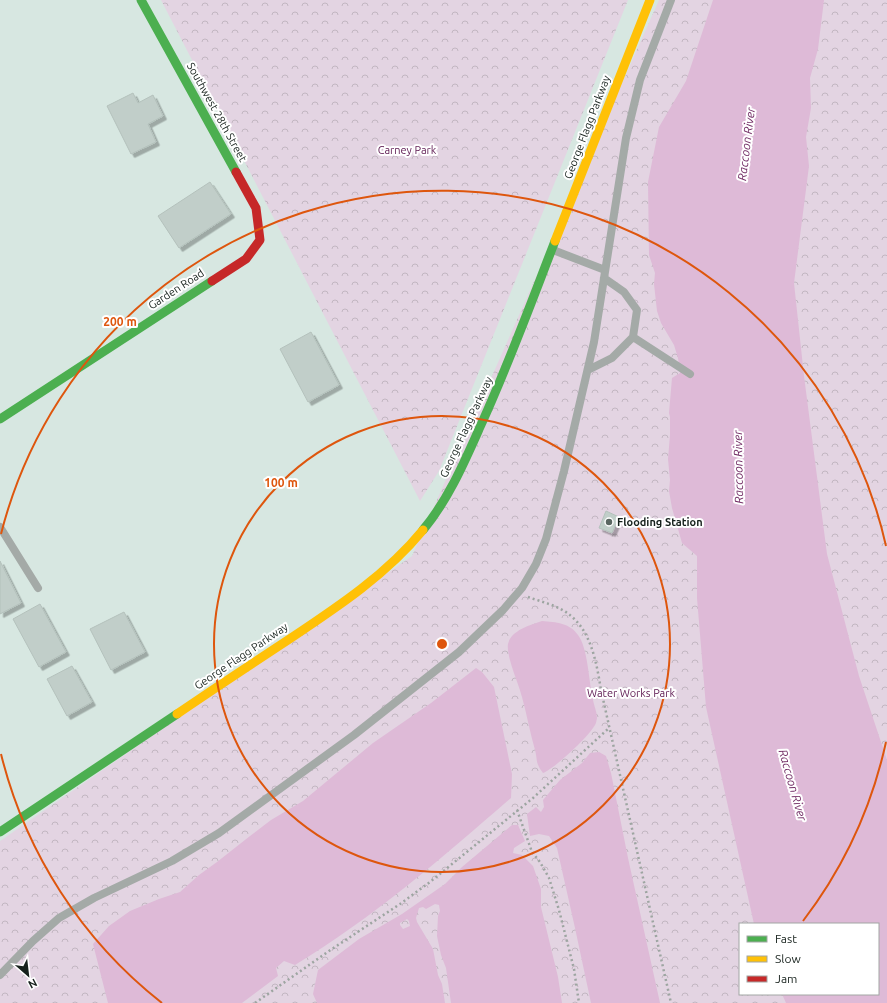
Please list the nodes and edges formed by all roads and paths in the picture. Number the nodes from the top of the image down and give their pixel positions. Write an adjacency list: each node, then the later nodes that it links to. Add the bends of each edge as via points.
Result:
1 (141, 0): 4 (street, Southwest 28th Street, via 256,208)
2 (650, 0): 5 (street, George Flagg Parkway)
3 (670, 0): 6 (lane, via 640,80 626,138)
4 (260, 240): 10 (street, Garden Road, via 246,259)
5 (552, 250): 6 (lane); 16 (street, George Flagg Parkway, via 496,392 461,470 433,518 405,550 379,575 328,612)
6 (604, 274): 7 (lane, via 624,292 637,310); 8 (lane)
7 (633, 337): 8 (lane, via 612,358); 9 (lane)
8 (588, 370): 13 (lane, via 546,539 536,564)
9 (690, 374)
10 (0, 418)
11 (0, 527): 12 (lane)
12 (38, 588)
13 (517, 594): 14 (path, via 558,607 572,616 581,627 596,660); 17 (lane, via 504,610 459,652 348,740 206,841 59,918)
14 (610, 728): 15 (path); 20 (path)
15 (517, 810): 18 (path, via 430,882); 19 (path, via 532,852 549,878 574,969)
16 (0, 832)
17 (0, 975)
18 (255, 1003)
19 (579, 1003)
20 (671, 1003)

